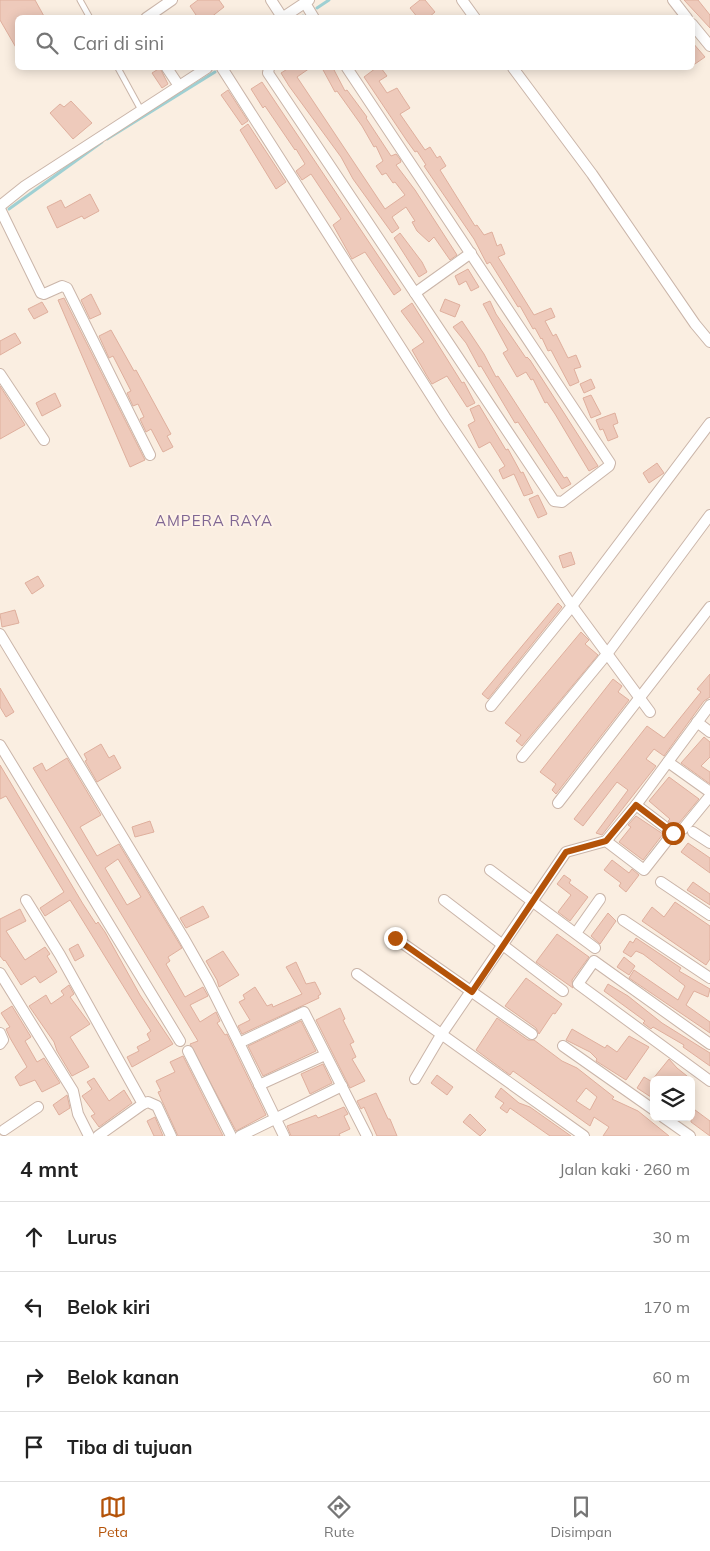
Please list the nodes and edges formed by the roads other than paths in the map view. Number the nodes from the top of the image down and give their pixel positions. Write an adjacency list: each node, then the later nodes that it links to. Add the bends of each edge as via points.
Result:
1 (80, 0): 7 (lane)
2 (172, 0): 8 (street)
3 (271, 0): 9 (street)
4 (462, 0): 12 (street)
5 (673, 0): 13 (street)
6 (307, 2): 10 (street); 11 (street)
7 (88, 15)
8 (150, 15)
9 (281, 15)
10 (285, 15)
11 (313, 15)
12 (473, 15)
13 (685, 15)
14 (695, 28): 15 (street)
15 (710, 46)
16 (119, 70): 24 (lane)
17 (168, 70): 23 (street)
18 (203, 70): 23 (street)
19 (223, 70): 34 (street, via 445,417)
20 (269, 70): 27 (street)
21 (348, 70): 26 (street)
22 (514, 70): 28 (street)
23 (179, 86): 24 (street)
24 (141, 110): 25 (street)
25 (1, 203): 32 (street, via 42,293 62,286 67,288)
26 (471, 253): 27 (street); 27 (street, via 610,463 562,502 554,501)
27 (415, 293)
28 (710, 342)
29 (0, 374): 31 (street)
30 (710, 424): 34 (street)
31 (44, 440)
32 (150, 455)
33 (710, 515): 37 (street)
34 (572, 606): 37 (street); 40 (street)
35 (710, 607): 38 (street)
36 (0, 634): 75 (street, via 183,937)
37 (607, 654): 38 (street); 45 (street)
38 (641, 699): 41 (street); 48 (street)
39 (710, 705): 42 (street)
40 (491, 706)
41 (650, 712)
42 (698, 722): 43 (street); 46 (street)
43 (710, 732)
44 (0, 745): 74 (street)
45 (522, 757)
46 (668, 762): 47 (street); 49 (street)
47 (710, 794): 51 (street, via 683,829)
48 (558, 803)
49 (636, 805): 51 (street); 52 (street)
50 (693, 832): 53 (street)
51 (673, 833): 52 (street, via 644,870)
52 (606, 841): 59 (street, via 566,852)
53 (710, 843)
54 (490, 870): 59 (street)
55 (661, 882): 60 (street)
56 (26, 900): 85 (street)
57 (444, 900): 64 (street)
58 (600, 900): 62 (street)
59 (533, 902): 62 (street); 64 (street)
60 (710, 915)
61 (623, 920): 68 (street)
62 (576, 934): 65 (street)
63 (395, 938): 70 (street)
64 (503, 946): 69 (street); 70 (street)
65 (595, 948)
66 (0, 973): 93 (street, via 73,1091 78,1114)
67 (356, 974): 73 (street)
68 (710, 978)
69 (563, 991)
70 (472, 992): 72 (street); 73 (street)
71 (0, 1033): 76 (street, via 3,1040)
72 (532, 1034)
73 (441, 1035): 81 (street); 99 (street)
74 (180, 1041)
75 (239, 1043): 80 (street, via 304,1012); 83 (street)
76 (0, 1044)
77 (710, 1044): 82 (street, via 594,961 578,984)
78 (563, 1046): 86 (street)
79 (188, 1051): 96 (street)
80 (325, 1055): 83 (street); 84 (street)
81 (414, 1079)
82 (710, 1081)
83 (259, 1086): 88 (street)
84 (342, 1086): 88 (street); 92 (street)
85 (143, 1104): 91 (street); 95 (street, via 148,1102 157,1106)
86 (650, 1107)
87 (38, 1108): 90 (street)
88 (275, 1118): 97 (street); 98 (street)
89 (669, 1121): 100 (street)
90 (4, 1129)
91 (112, 1132): 94 (street)
92 (362, 1134)
93 (89, 1136)
94 (98, 1136)
95 (171, 1136)
96 (231, 1136)
97 (240, 1136)
98 (284, 1136)
99 (584, 1136)
100 (690, 1136)

